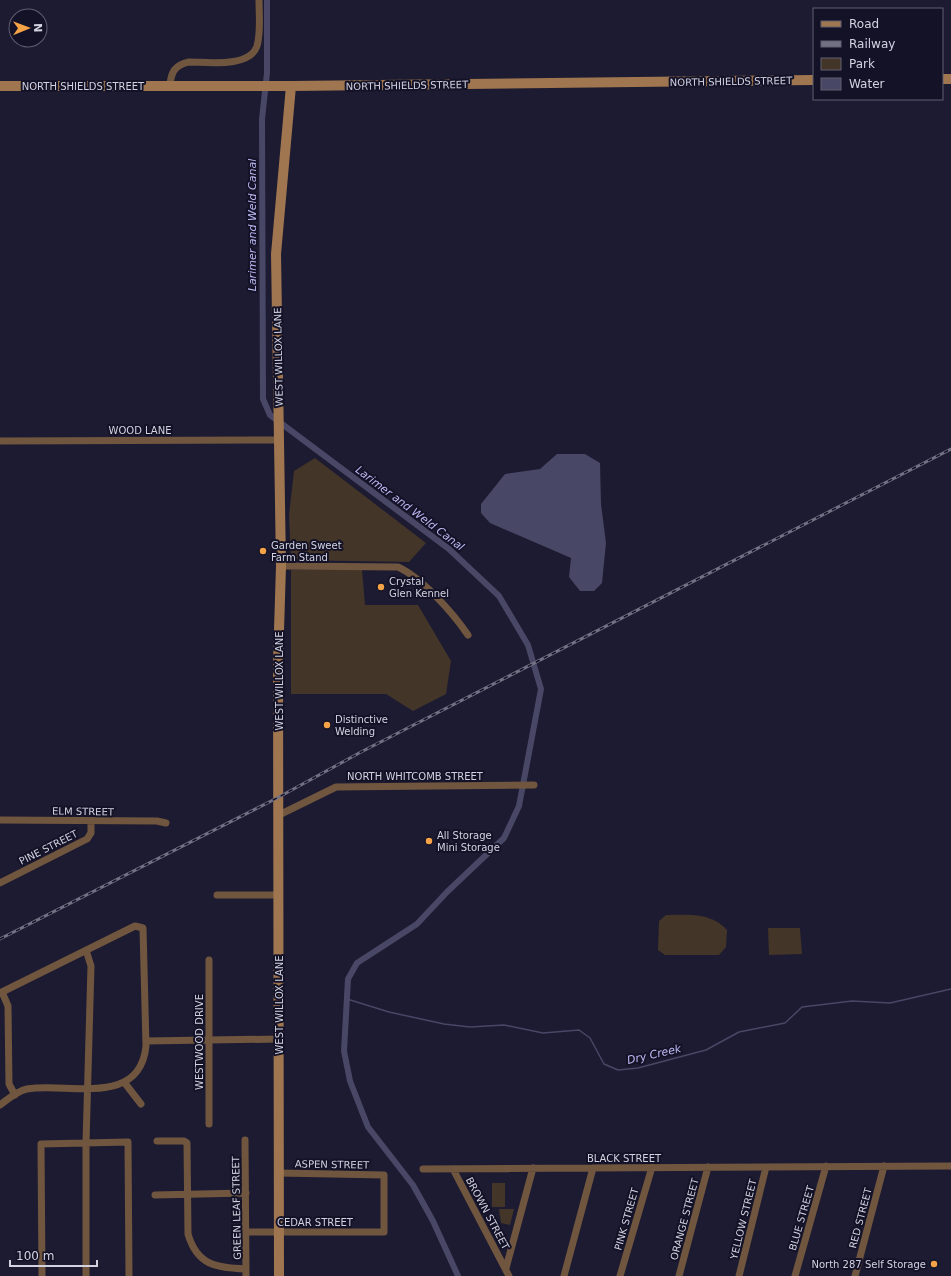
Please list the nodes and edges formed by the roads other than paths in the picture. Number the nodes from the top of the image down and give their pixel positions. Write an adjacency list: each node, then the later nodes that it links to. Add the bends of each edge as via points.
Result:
1 (259, 0): 3 (street, via 258,37 254,53 238,61 182,63 172,73)
2 (813, 80): 5 (main road, NORTH SHIELDS STREET)
3 (170, 85): 4 (main road, NORTH SHIELDS STREET); 5 (main road, NORTH SHIELDS STREET)
4 (0, 86)
5 (291, 86): 6 (main road, WEST WILLOX LANE, via 276,254)
6 (279, 440): 7 (street, WOOD LANE); 8 (main road, WEST WILLOX LANE)
7 (0, 441)
8 (281, 566): 9 (street, via 398,567 408,572 440,602); 11 (main road, WEST WILLOX LANE, via 278,662)
9 (468, 635)
10 (534, 785): 11 (street, NORTH WHITCOMB STREET, via 336,787)
11 (279, 815): 17 (main road, WEST WILLOX LANE)
12 (0, 820): 13 (street, ELM STREET)
13 (91, 821): 14 (street, ELM STREET); 15 (street, PINE STREET, via 91,833 87,839)
14 (166, 823)
15 (0, 883)
16 (217, 895): 17 (street)
17 (279, 895): 21 (main road, WEST WILLOX LANE)
18 (86, 950): 20 (street); 22 (street, via 135,926 143,928); 25 (street, via 91,966)
19 (209, 960): 23 (street, WESTWOOD DRIVE)
20 (1, 993): 26 (street, via 8,1006 9,1080)
21 (279, 1039): 23 (street); 43 (main road, WEST WILLOX LANE)
22 (146, 1041): 23 (street); 24 (street, via 141,1065)
23 (209, 1041): 29 (street, WESTWOOD DRIVE)
24 (124, 1082): 25 (street, via 108,1088); 27 (street)
25 (88, 1088): 26 (street, via 32,1089); 32 (street)
26 (15, 1094): 28 (street)
27 (141, 1104)
28 (0, 1105)
29 (209, 1124)
30 (244, 1140): 44 (street, GREEN LEAF STREET)
31 (157, 1141): 46 (street, via 187,1143)
32 (86, 1143): 52 (street, via 41,1144); 53 (street); 54 (street, via 128,1142)
33 (826, 1166): 34 (street, BLACK STREET); 38 (street, BLACK STREET); 61 (street, BLUE STREET)
34 (884, 1166): 35 (street); 62 (street, RED STREET)
35 (951, 1166)
36 (652, 1167): 37 (street, BLACK STREET); 40 (street, BLACK STREET); 58 (street, PINK STREET)
37 (708, 1167): 38 (street, BLACK STREET); 59 (street, ORANGE STREET)
38 (766, 1167): 60 (street, YELLOW STREET)
39 (533, 1168): 40 (street, BLACK STREET); 42 (street, BLACK STREET); 50 (street, BROWN STREET)
40 (593, 1168): 57 (street)
41 (423, 1169): 42 (street, BLACK STREET)
42 (452, 1169): 50 (street, BROWN STREET)
43 (279, 1173): 48 (main road, WEST WILLOX LANE); 49 (street, ASPEN STREET, via 384,1175)
44 (246, 1193): 46 (street); 47 (street, GREEN LEAF STREET)
45 (155, 1195): 46 (street)
46 (188, 1195): 51 (street, via 188,1234 192,1247 201,1259 216,1267)
47 (247, 1232): 48 (street, CEDAR STREET); 51 (street, GREEN LEAF STREET)
48 (280, 1232): 49 (street, CEDAR STREET); 55 (main road, WEST WILLOX LANE)
49 (384, 1232)
50 (506, 1268): 56 (street, BROWN STREET)
51 (246, 1273)
52 (42, 1276)
53 (86, 1276)
54 (129, 1276)
55 (280, 1276)
56 (509, 1276)
57 (564, 1276)
58 (620, 1276)
59 (679, 1276)
60 (739, 1276)
61 (795, 1276)
62 (855, 1276)

